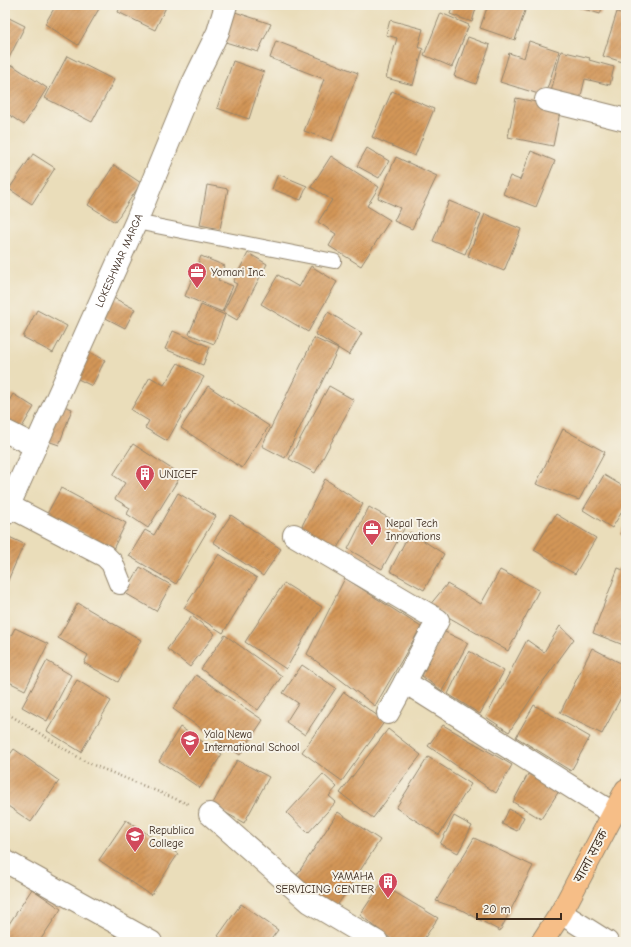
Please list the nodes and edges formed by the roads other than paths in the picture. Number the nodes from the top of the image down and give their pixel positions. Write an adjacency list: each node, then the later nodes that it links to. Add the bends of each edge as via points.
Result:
1 (226, 5): 4 (street, LOKESHWAR MARGA, via 218,32 193,83)
2 (546, 100): 3 (street)
3 (626, 120)
4 (136, 222): 5 (lane); 7 (street, LOKESHWAR MARGA)
5 (334, 261)
6 (5, 431): 7 (street)
7 (35, 446): 8 (street, LOKESHWAR MARGA)
8 (7, 510): 10 (street, via 105,556 112,563)
9 (294, 535): 11 (street, via 438,620)
10 (120, 583)
11 (405, 682): 12 (street); 15 (street)
12 (388, 713)
13 (626, 790): 15 (main road, याला सडक)
14 (210, 814): 19 (street, via 310,902)
15 (614, 814): 17 (main road, याला सडक)
16 (5, 861): 18 (street)
17 (561, 913): 20 (main road, याला सडक); 21 (street)
18 (151, 942)
19 (377, 942)
20 (542, 942)
21 (607, 942)

